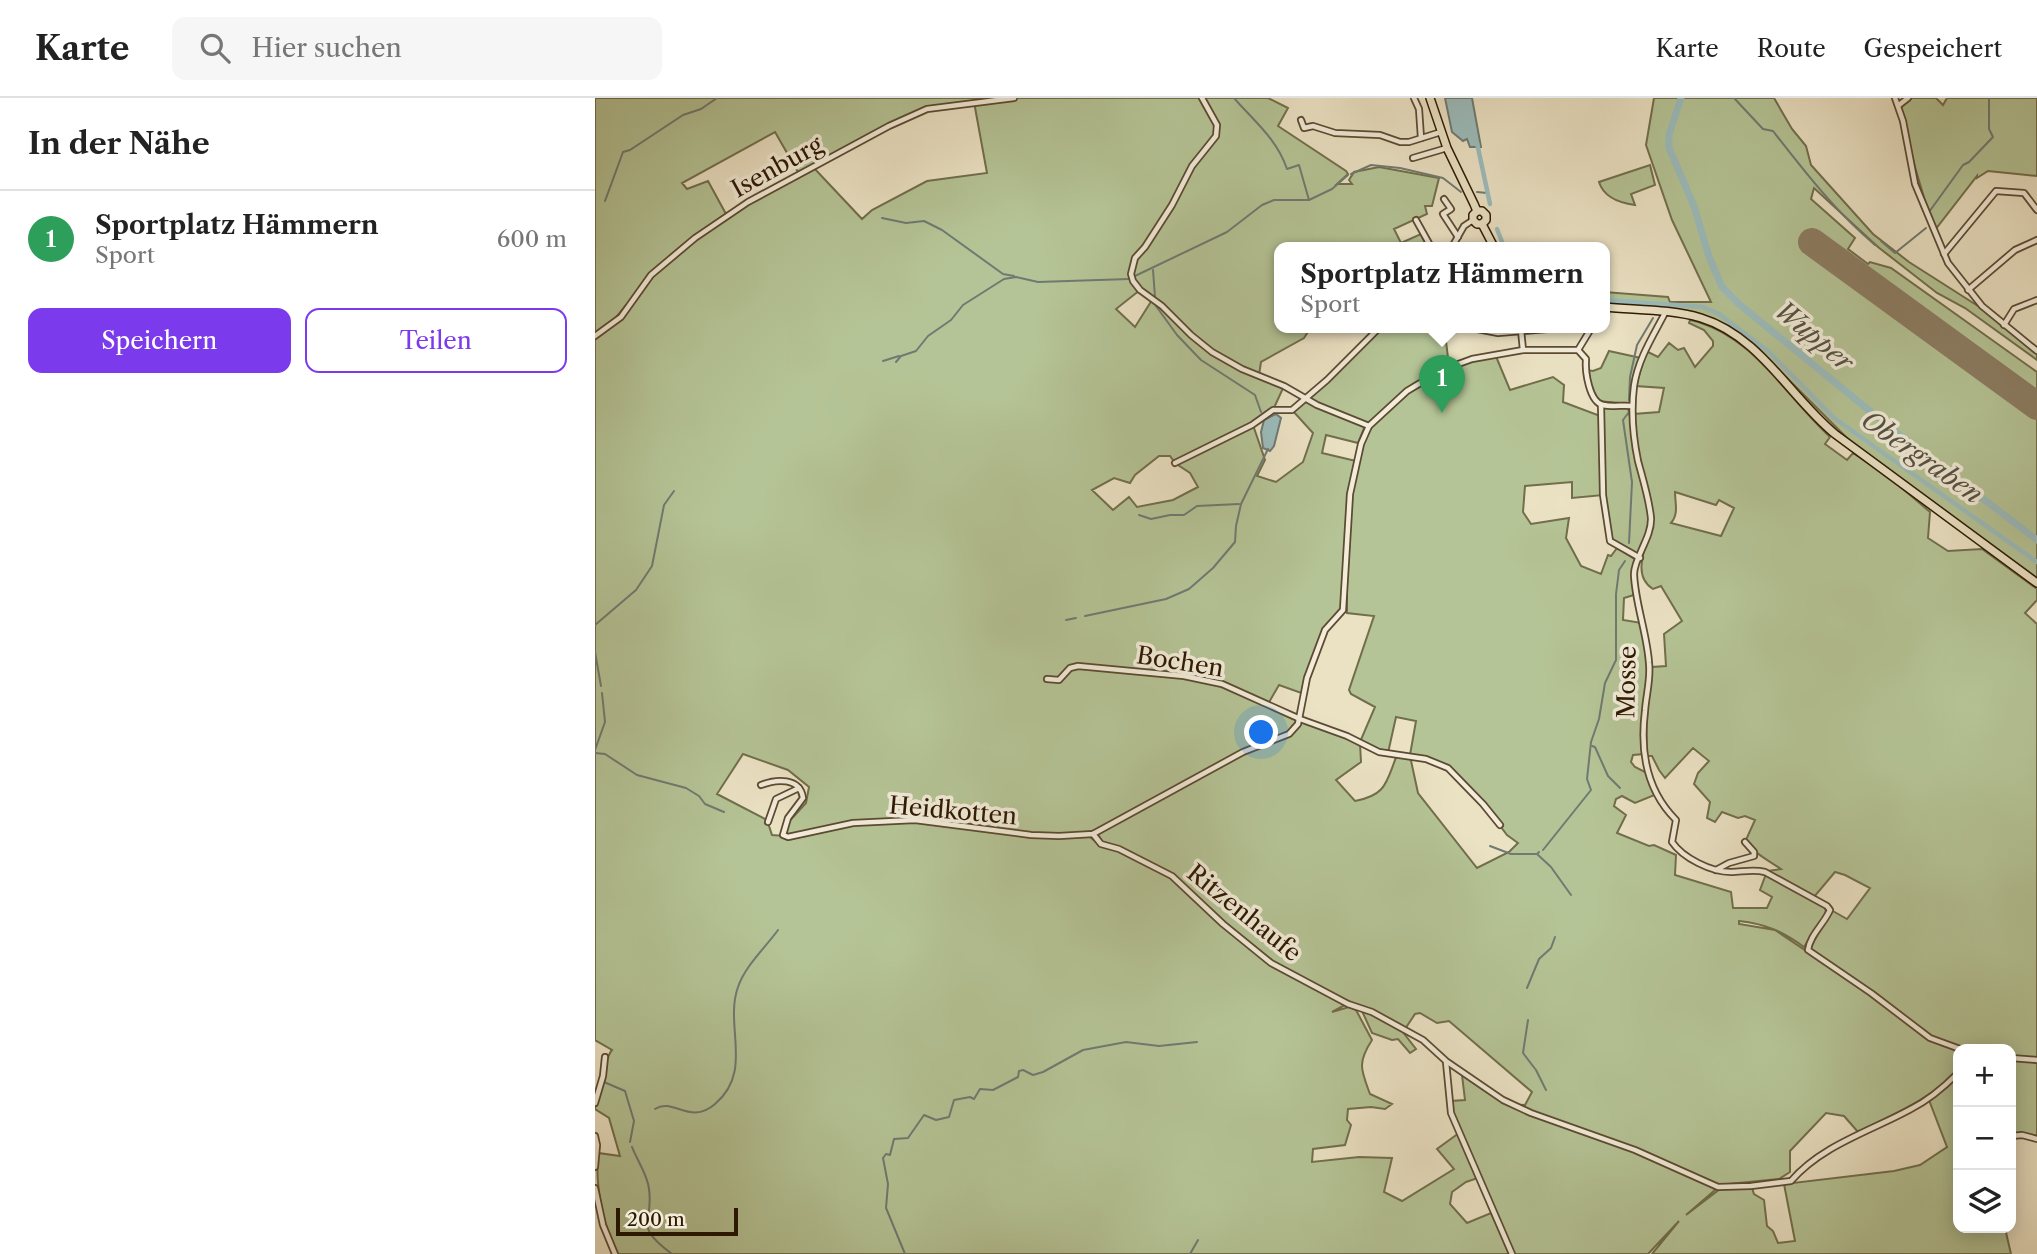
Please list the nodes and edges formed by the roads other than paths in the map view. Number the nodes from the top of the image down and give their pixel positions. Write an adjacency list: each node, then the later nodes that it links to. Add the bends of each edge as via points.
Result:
1 (1014, 98): 33 (street, Isenburg, via 927,109 748,202 651,275 621,317)
2 (1202, 98): 37 (street, via 1217,125 1216,136 1135,258 1133,281 1212,352)
3 (1414, 98): 10 (street)
4 (1430, 98): 9 (main road)
5 (1895, 98): 7 (street)
6 (1908, 98): 7 (street)
7 (1899, 105): 24 (street, via 1915,184)
8 (1301, 120): 10 (street, via 1304,128 1335,133 1380,135 1400,142)
9 (1441, 132): 10 (street); 11 (main road)
10 (1421, 138)
11 (1447, 148): 12 (street); 15 (main road)
12 (1413, 158)
13 (1444, 199): 19 (street, via 1451,209 1443,214)
14 (2037, 210): 24 (street, via 2024,193 1997,191)
15 (1476, 211): 16 (main road); 18 (main road, via 1486,215)
16 (1473, 219): 18 (main road); 19 (street)
17 (1416, 220): 21 (street)
18 (1482, 224): 23 (main road)
19 (1458, 237): 22 (street)
20 (2037, 240): 25 (street, via 2015,250)
21 (1428, 242)
22 (1455, 242)
23 (1491, 242)
24 (1944, 254): 25 (street)
25 (1968, 290): 29 (street)
26 (2037, 299): 29 (street, via 2014,309)
27 (1610, 307): 28 (main road)
28 (1665, 313): 39 (street, Mosse, via 1645,351); 43 (main road, via 1694,316 1721,326 1744,342 1820,422)
29 (2004, 325): 36 (street)
30 (1374, 333): 37 (street)
31 (1521, 333): 34 (street)
32 (1589, 333): 35 (street)
33 (595, 336)
34 (1523, 349): 35 (street); 40 (street, via 1441,370 1407,391)
35 (1579, 350): 38 (street, via 1586,359 1585,374 1596,402)
36 (2037, 351)
37 (1305, 399): 40 (street); 41 (street, via 1293,410 1273,410)
38 (1601, 405): 39 (street); 42 (street, via 1609,541)
39 (1633, 406): 42 (street, Mosse, via 1637,457 1651,522)
40 (1369, 426): 45 (street, via 1350,494 1343,610 1325,630 1307,678)
41 (1175, 463)
42 (1640, 558): 52 (street, Mosse, via 1634,573 1650,667 1644,713 1646,766 1657,794 1676,820 1672,842)
43 (2037, 583)
44 (1047, 679): 45 (street, Bochen, via 1055,681 1078,666 1200,678)
45 (1300, 719): 49 (street, Bochen, via 1379,752 1410,755 1447,768); 50 (street, via 1289,734 1243,752)
46 (761, 785): 47 (street, via 782,780)
47 (799, 788): 48 (street, via 776,799); 50 (street, Heidkotten, via 803,797 784,827 783,835 788,837 853,823 915,820 1031,835)
48 (768, 821)
49 (1500, 825)
50 (1093, 834): 57 (street, Ritzenhaufe, via 1098,842 1172,876 1223,924 1290,975 1404,1029)
51 (1745, 842): 52 (street, via 1754,856)
52 (1716, 870): 53 (street, via 1765,872 1827,906 1828,915 1808,950 1930,1038)
53 (1953, 1046)
54 (605, 1057): 59 (street)
55 (2016, 1058): 56 (street)
56 (2037, 1060)
57 (1446, 1061): 58 (street, Ritzenhaufe, via 1531,1113 1635,1150 1718,1187 1791,1181 1810,1161 1912,1109); 66 (street, via 1451,1113)
58 (1953, 1078)
59 (595, 1103)
60 (595, 1136): 63 (street)
61 (2016, 1136): 62 (street)
62 (2037, 1139)
63 (595, 1167)
64 (595, 1188): 65 (street)
65 (615, 1254)
66 (1512, 1254)

